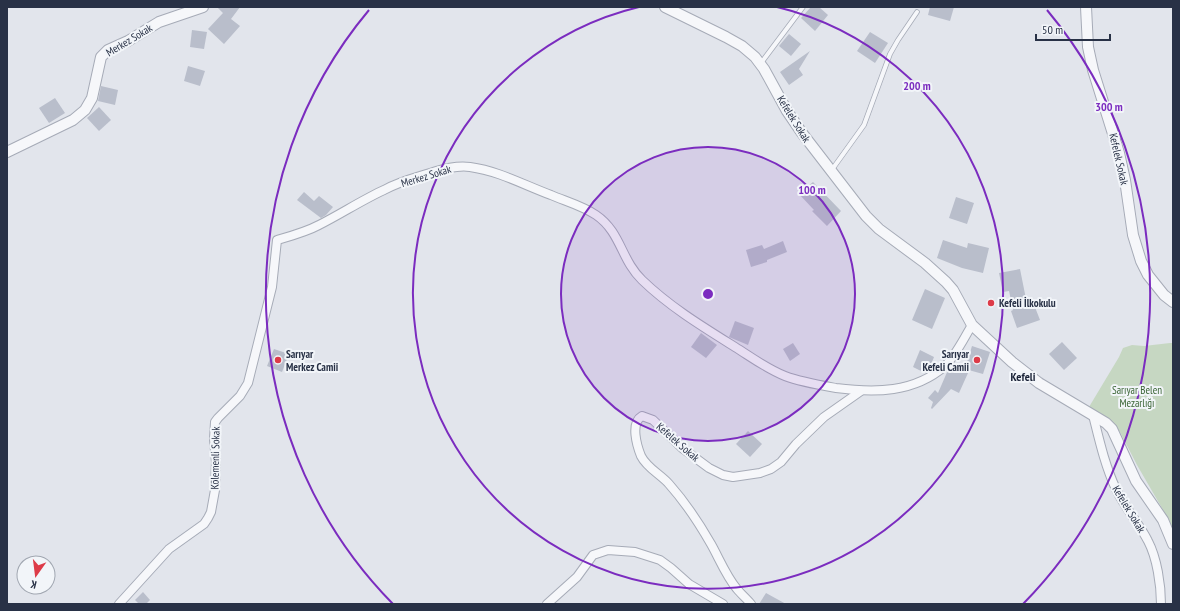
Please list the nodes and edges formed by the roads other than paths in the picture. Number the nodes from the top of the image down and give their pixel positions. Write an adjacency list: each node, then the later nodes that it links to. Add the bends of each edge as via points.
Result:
1 (203, 7): 7 (street, Merkez Sokak, via 159,22 108,50 101,57 92,98 85,110 74,120)
2 (665, 7): 6 (street, Kefelek Sokak, via 736,43)
3 (803, 7): 6 (lane)
4 (1086, 7): 10 (street, Kefelek Sokak, via 1088,47 1126,180 1133,235 1148,275)
5 (917, 12): 8 (lane, via 890,54 864,125)
6 (760, 64): 8 (street, Kefelek Sokak, via 787,111)
7 (7, 152)
8 (831, 171): 11 (street, Kefelek Sokak, via 879,229 946,282)
9 (277, 240): 12 (street, Merkez Sokak, via 318,226 385,189 434,172 467,166 485,170 503,175 595,214 612,230 627,260 640,278 659,296 762,364 802,382); 15 (street, Kölemenli Sokak, via 272,287 248,383 240,396 215,422 216,476 211,512 204,524 170,549)
10 (1173, 302)
11 (972, 325): 12 (street, via 946,365 927,378 909,386); 13 (street, Kefelek Sokak, via 1039,383)
12 (861, 391): 18 (street, Kefelek Sokak, via 824,418 771,469 733,477 709,468 682,448 653,420 642,416 639,418 636,425 636,440 646,463 668,483 683,502 736,588)
13 (1093, 415): 14 (street, Kefelek Sokak, via 1112,430 1136,481 1163,520); 19 (street, Kefelek Sokak, via 1115,488 1149,542 1161,593)
14 (1173, 544)
15 (119, 604)
16 (547, 604): 17 (street, via 577,577 593,555 608,550 635,552 660,560 689,584)
17 (723, 604)
18 (751, 604)
19 (1161, 604)

